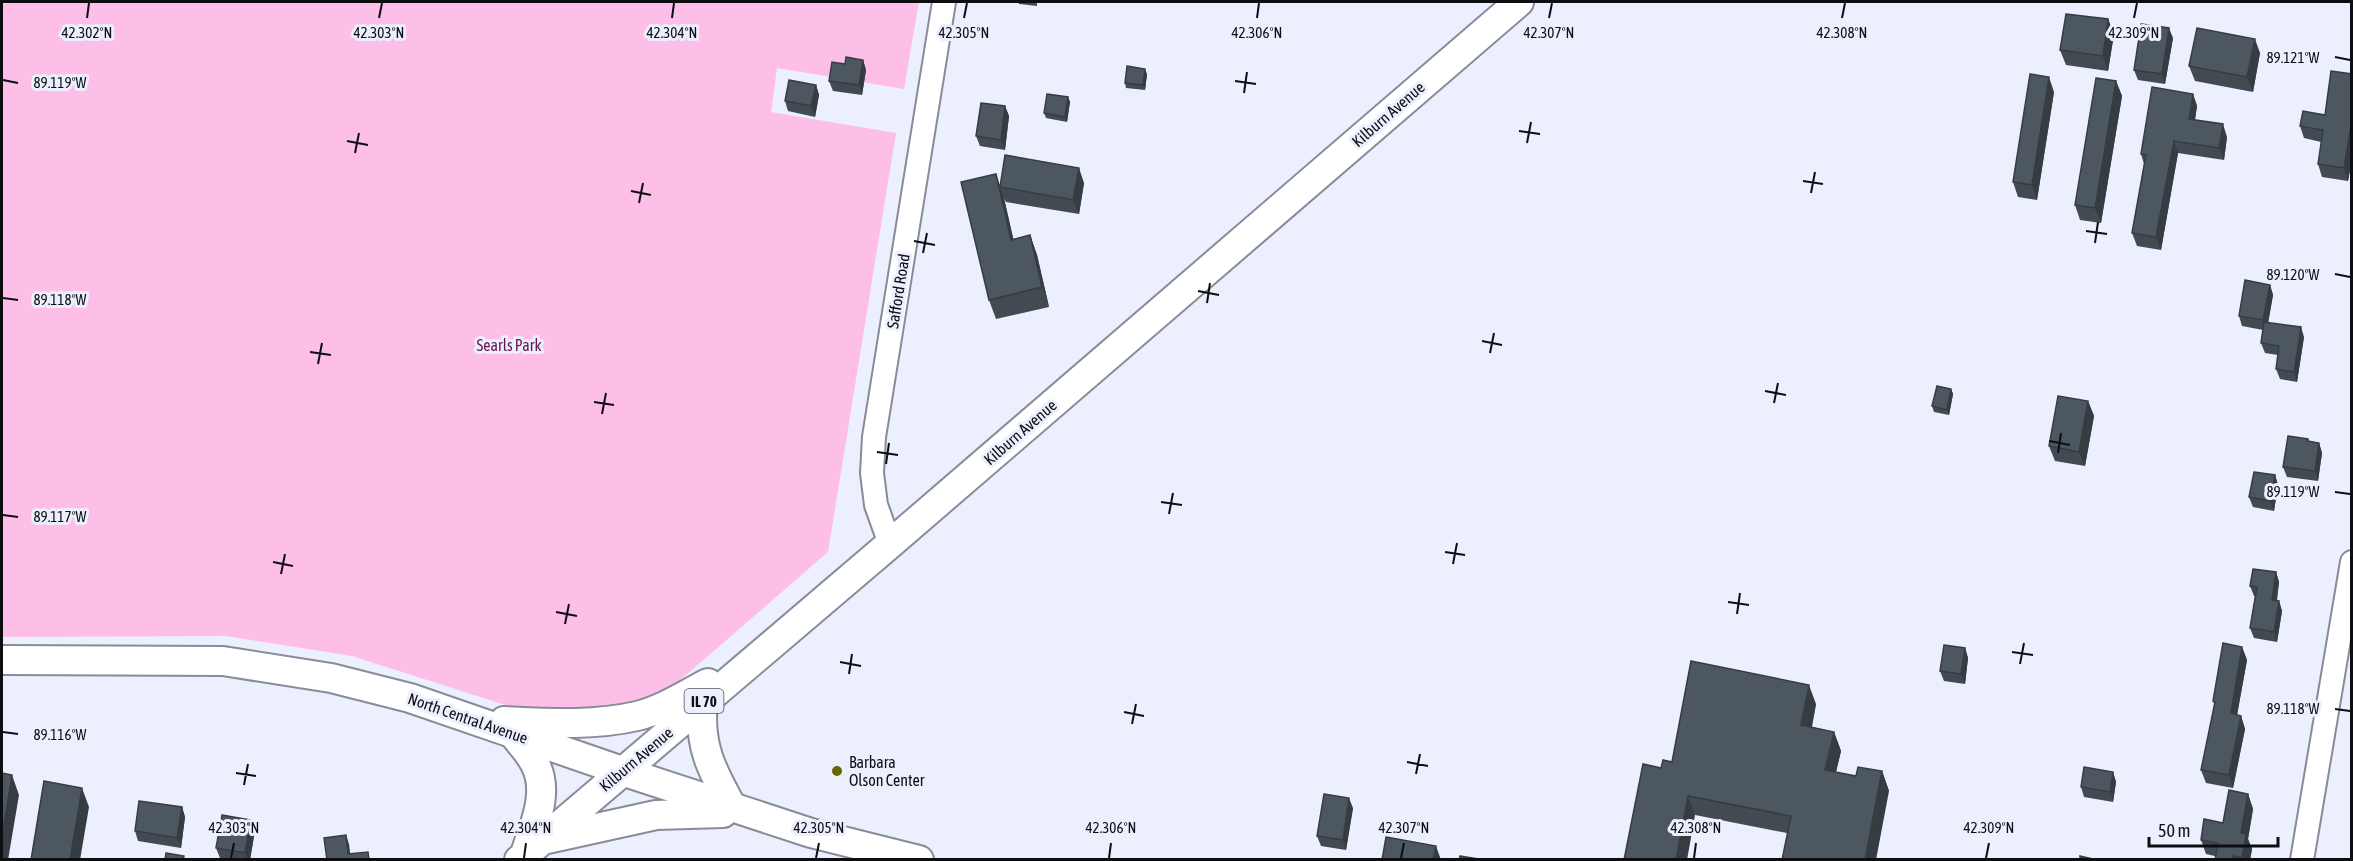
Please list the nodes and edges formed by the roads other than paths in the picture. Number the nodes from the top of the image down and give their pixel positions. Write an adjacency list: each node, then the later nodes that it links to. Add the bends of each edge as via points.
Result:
1 (944, 2): 3 (street, Safford Road, via 874,436 872,473 876,505)
2 (1519, 2): 3 (main road, Kilburn Avenue / IL 70)
3 (890, 544): 6 (main road, Kilburn Avenue / IL 70)
4 (2352, 562): 5 (street)
5 (2344, 650): 15 (street)
6 (755, 658): 8 (main road, Kilburn Avenue / IL 70); 9 (main road, via 638,716 580,723)
7 (2, 660): 9 (main road, North Central Avenue, via 223,661 332,678)
8 (703, 702): 11 (main road, Kilburn Avenue / IL 70); 12 (main road, via 703,740 712,771)
9 (476, 720): 10 (main road, North Central Avenue)
10 (513, 734): 11 (main road, North Central Avenue); 13 (main road, via 536,764 542,783)
11 (621, 771): 12 (main road, North Central Avenue); 13 (main road, Kilburn Avenue / IL 70)
12 (743, 811): 13 (main road, via 627,820); 14 (main road, North Central Avenue)
13 (528, 852)
14 (919, 860)
15 (2302, 860)

